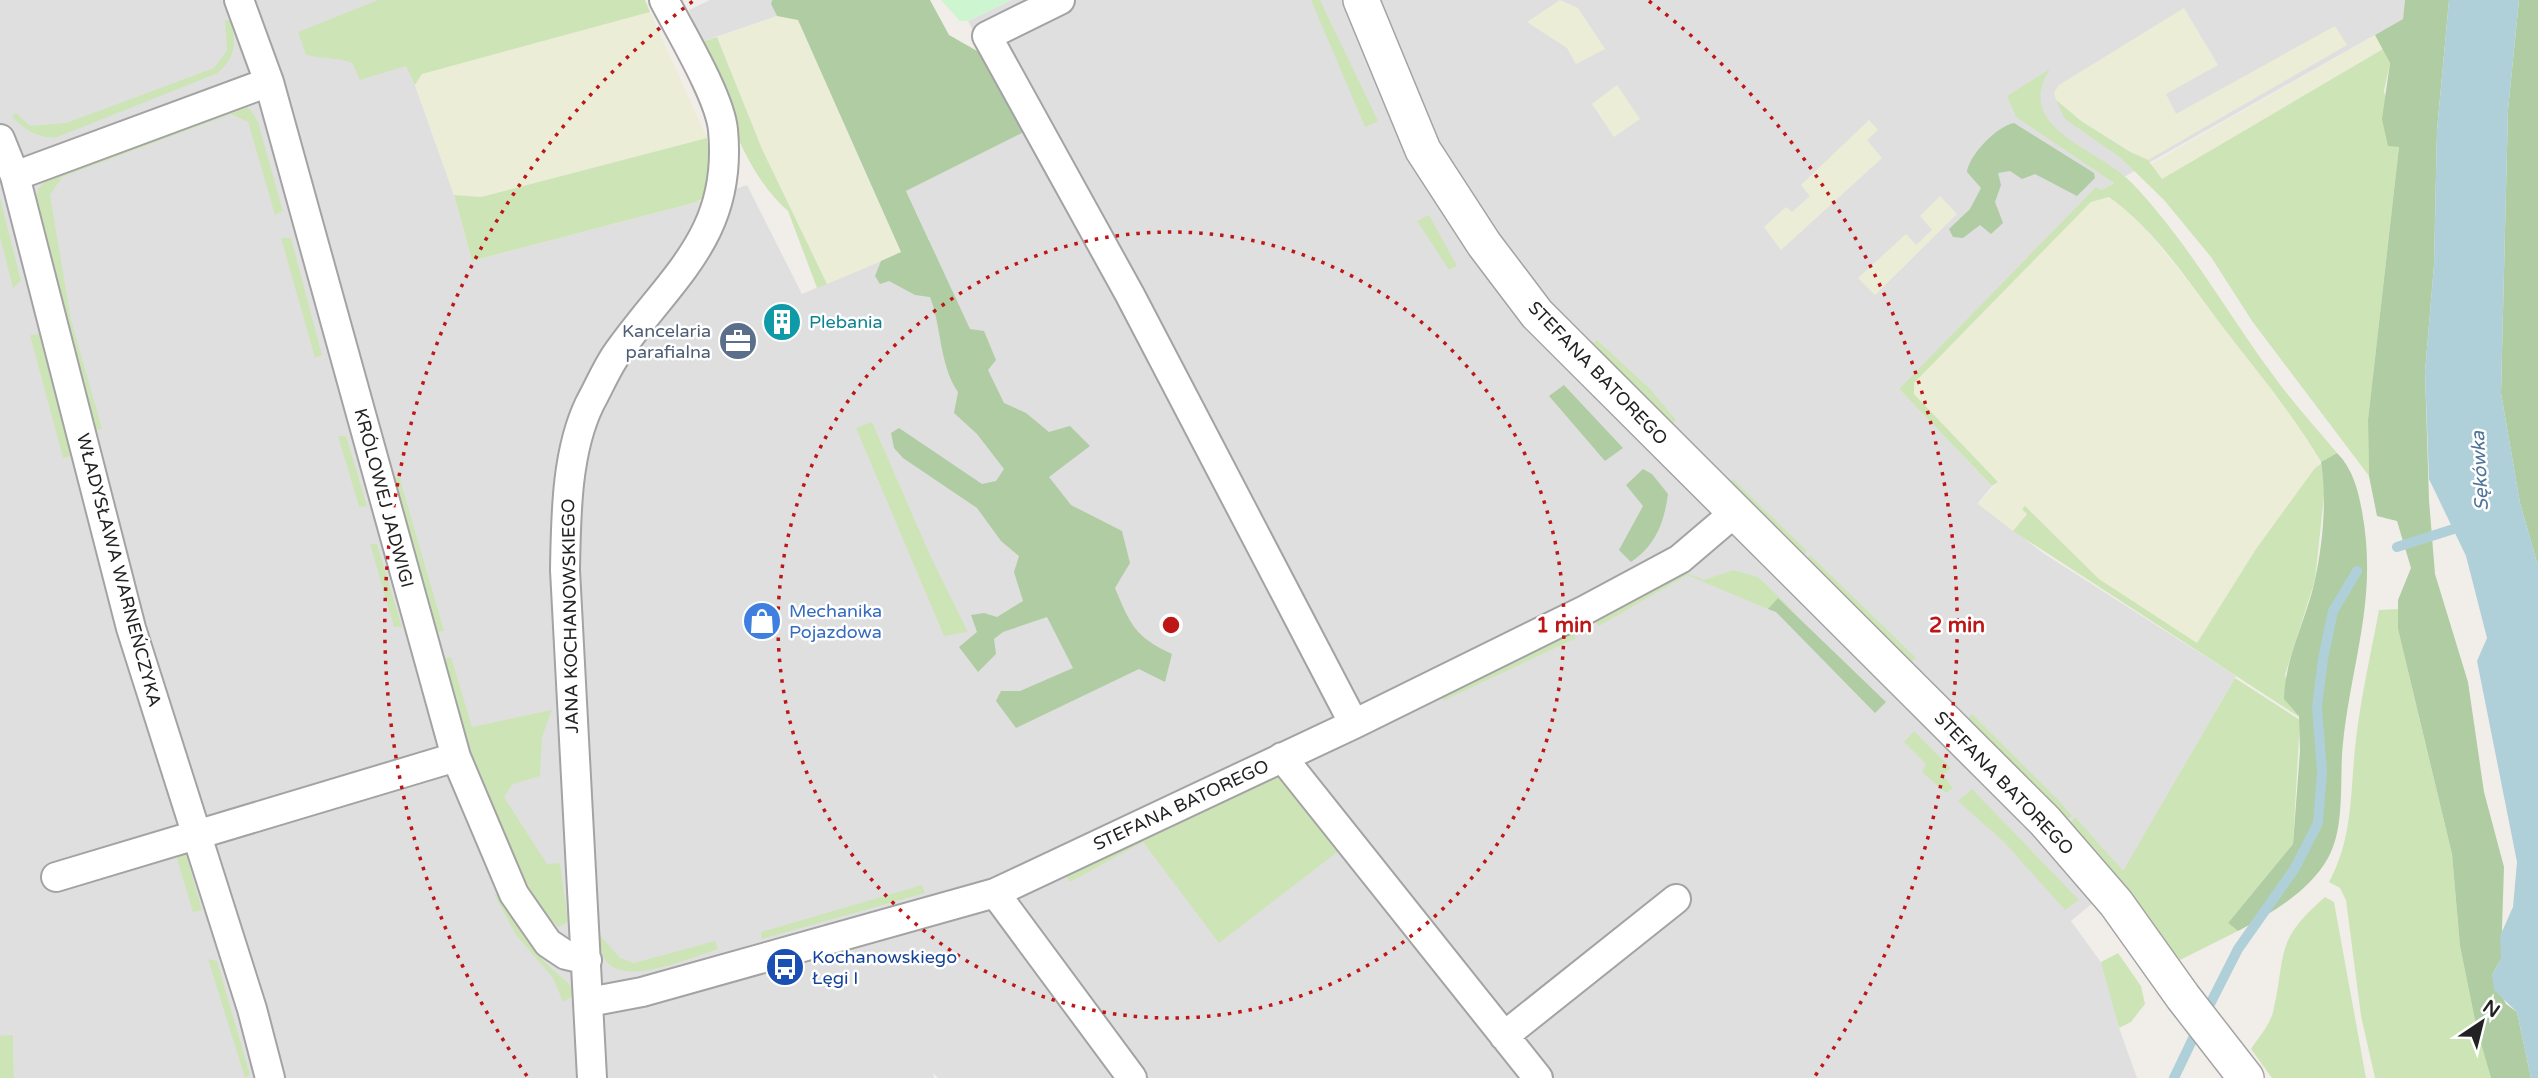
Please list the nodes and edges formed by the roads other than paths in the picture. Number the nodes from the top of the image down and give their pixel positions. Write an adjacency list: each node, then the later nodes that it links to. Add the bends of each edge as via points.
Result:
1 (239, 0): 5 (street, KRÓLOWEJ JADWIGI)
2 (664, 0): 16 (street, JANA KOCHANOWSKIEGO, via 703,74 723,128 722,180 713,221 690,263 617,354 589,407 567,486 566,583)
3 (1060, 0): 9 (street, via 987,36 1130,295)
4 (1361, 0): 8 (street, STEFANA BATOREGO, via 1423,150 1484,244 1537,314)
5 (269, 82): 7 (street); 10 (street, KRÓLOWEJ JADWIGI)
6 (0, 139): 7 (street, WŁADYSŁAWA WARNEŃCZYKA)
7 (15, 176): 12 (street, WŁADYSŁAWA WARNEŃCZYKA, via 131,628)
8 (1734, 513): 9 (street, STEFANA BATOREGO, via 1680,559); 23 (street, STEFANA BATOREGO, via 2045,821 2116,903)
9 (1354, 724): 11 (street, STEFANA BATOREGO)
10 (456, 757): 12 (street); 16 (street, KRÓLOWEJ JADWIGI, via 514,894 548,943 566,956)
11 (1282, 757): 14 (street, STEFANA BATOREGO); 18 (street)
12 (197, 835): 13 (street); 19 (street, WŁADYSŁAWA WARNEŃCZYKA)
13 (57, 877)
14 (995, 892): 17 (street, STEFANA BATOREGO, via 642,992); 21 (street)
15 (1676, 899): 18 (street)
16 (587, 960): 17 (street, JANA KOCHANOWSKIEGO)
17 (589, 1002): 20 (street, JANA KOCHANOWSKIEGO)
18 (1504, 1036): 22 (street)
19 (270, 1078)
20 (592, 1078)
21 (1132, 1078)
22 (1538, 1078)
23 (2246, 1078)

